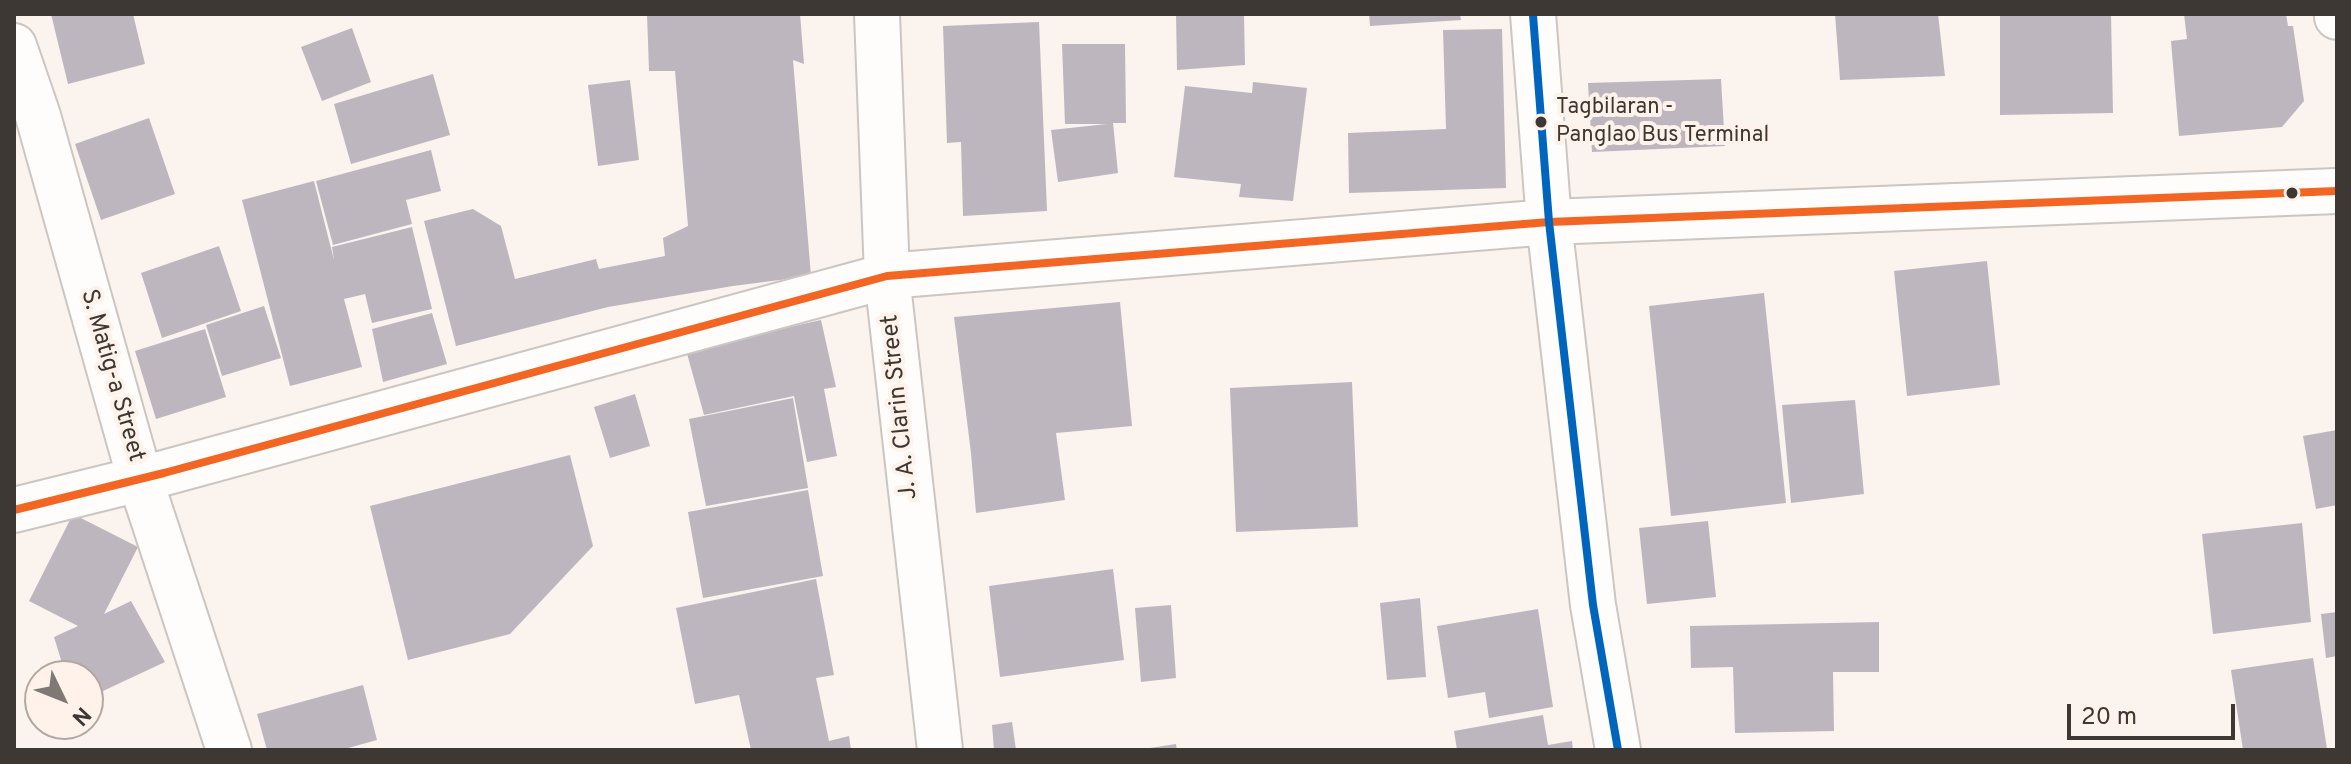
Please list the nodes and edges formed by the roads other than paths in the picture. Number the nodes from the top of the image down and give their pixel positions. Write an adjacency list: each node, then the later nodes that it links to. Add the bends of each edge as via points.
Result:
1 (877, 14): 6 (street, J. A. Clarin Street)
2 (1533, 14): 5 (street)
3 (14, 46): 7 (street, S. Matig-a Street)
4 (2337, 191): 5 (street)
5 (1549, 222): 6 (street); 11 (street, via 1593,605)
6 (887, 276): 7 (street); 10 (street, J. A. Clarin Street)
7 (140, 479): 8 (street); 9 (street, S. Matig-a Street)
8 (14, 510)
9 (229, 750)
10 (940, 750)
11 (1618, 750)

